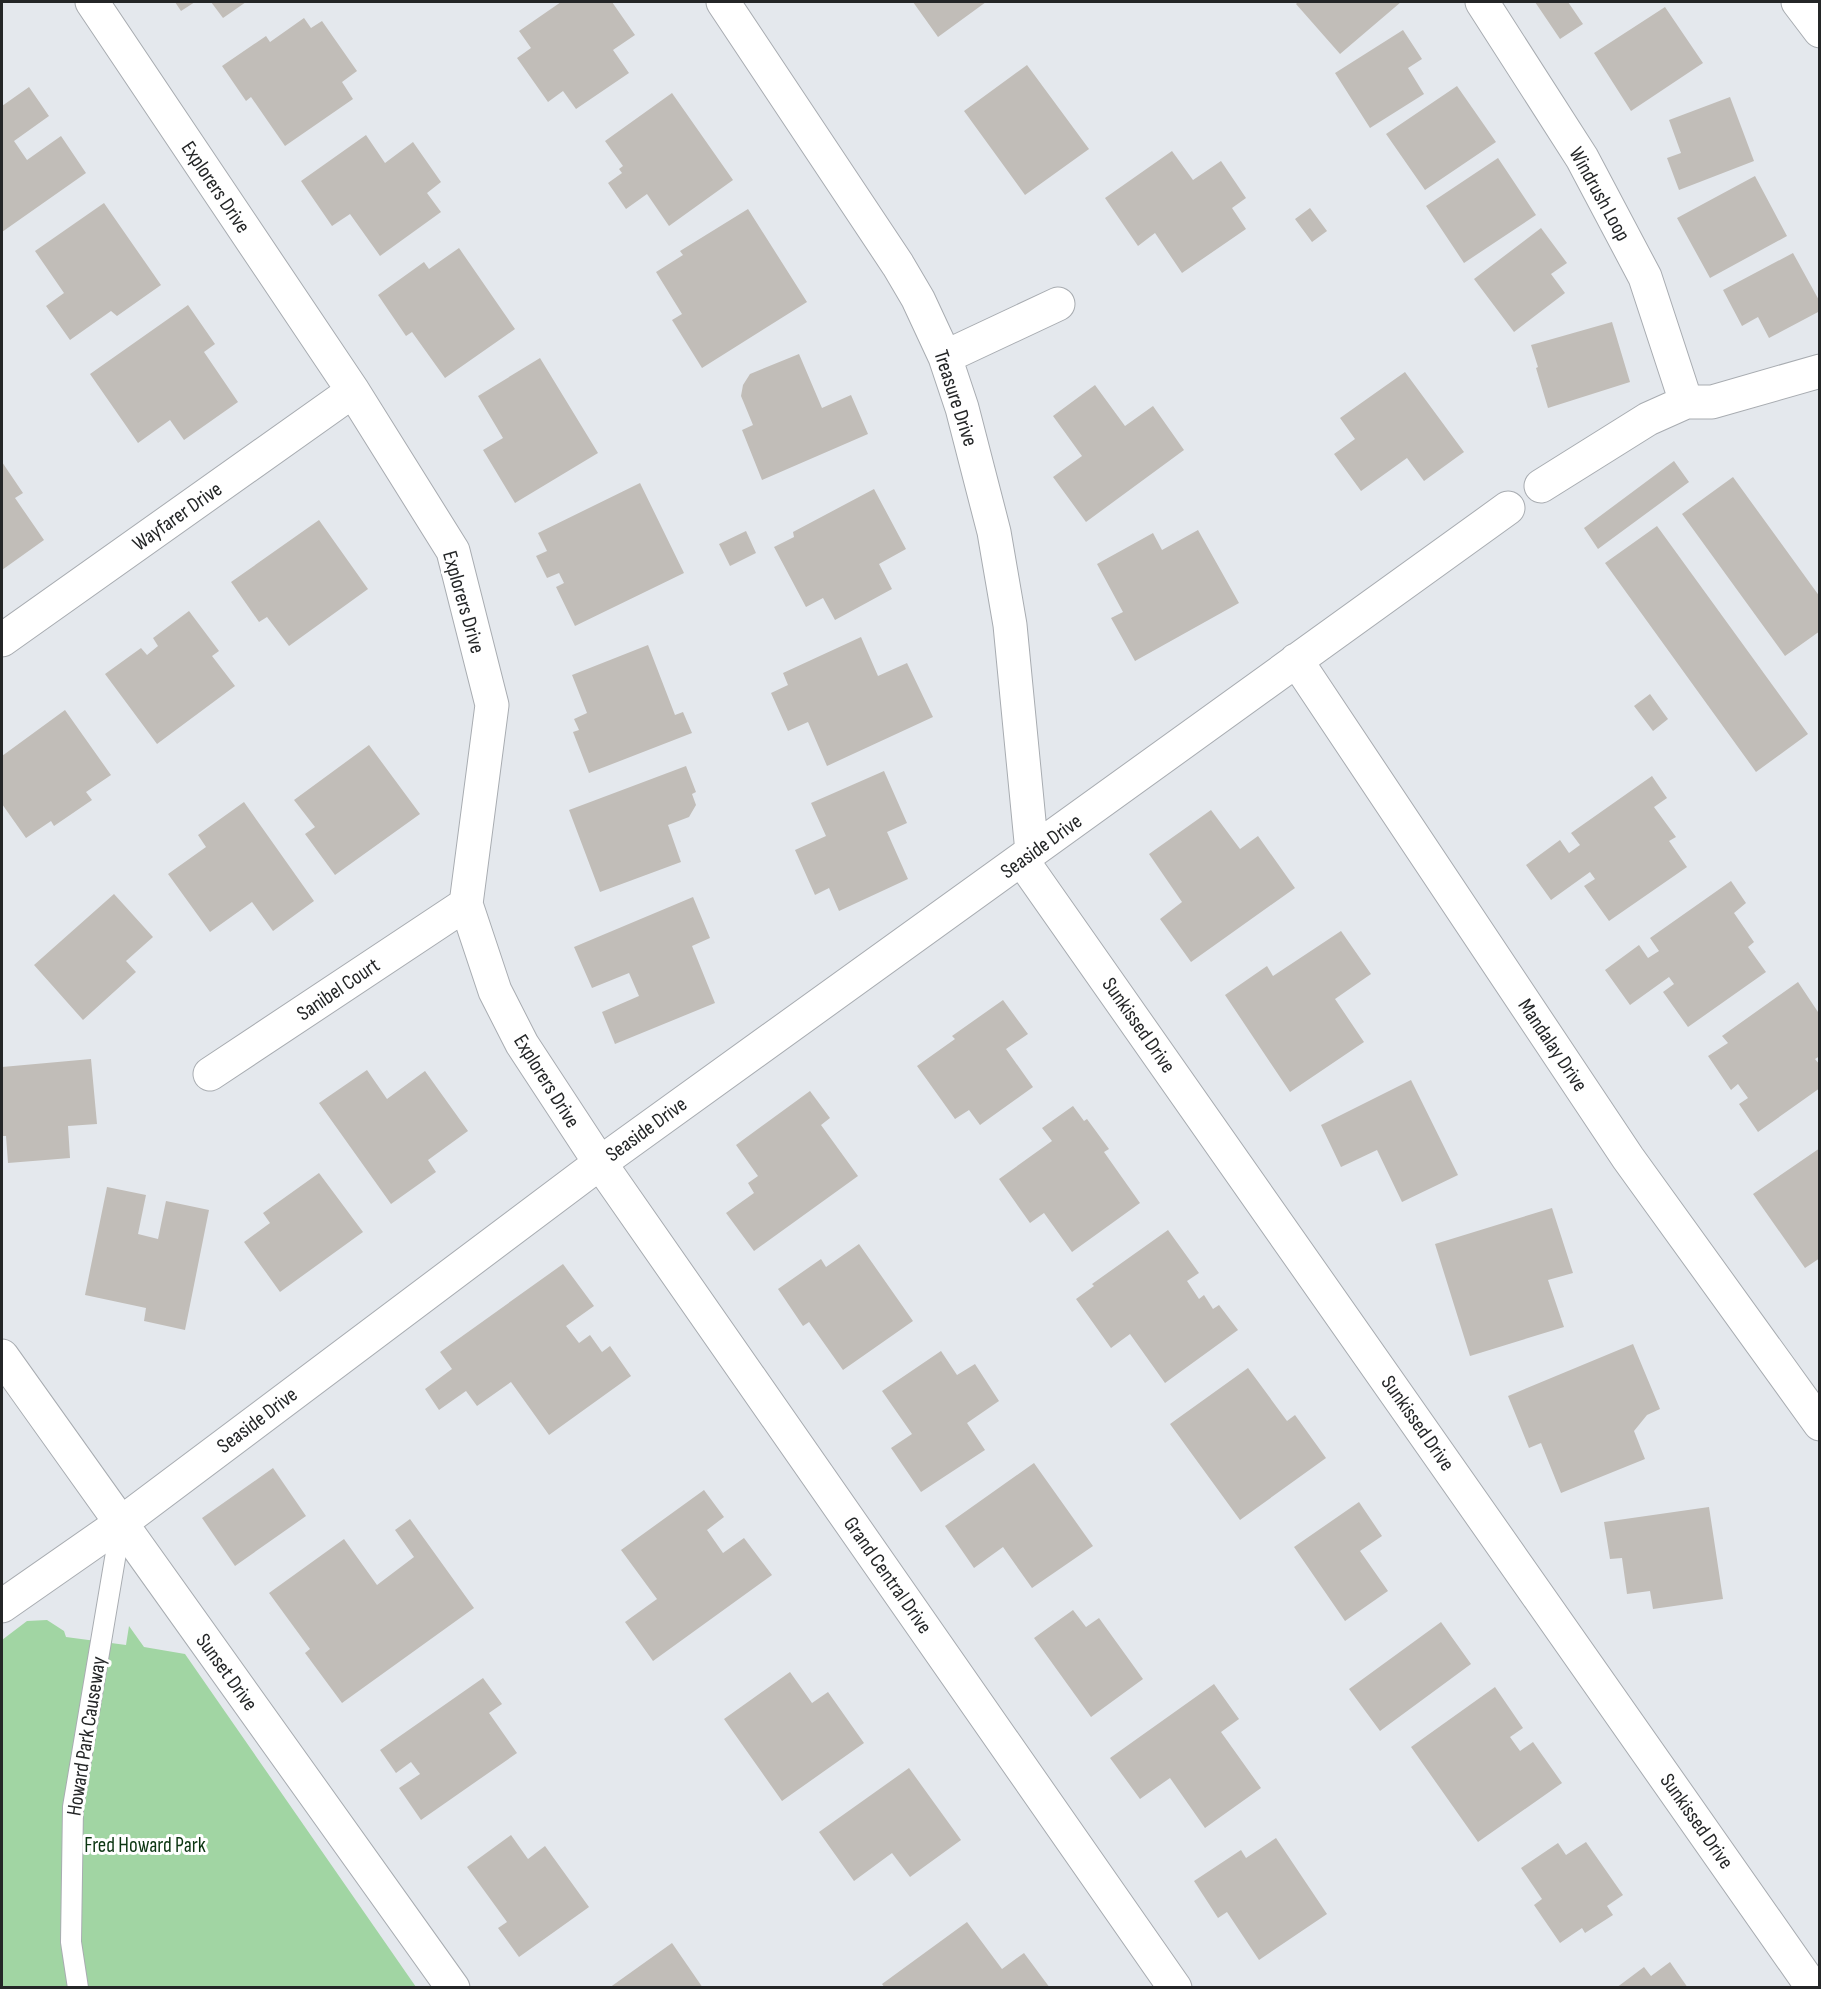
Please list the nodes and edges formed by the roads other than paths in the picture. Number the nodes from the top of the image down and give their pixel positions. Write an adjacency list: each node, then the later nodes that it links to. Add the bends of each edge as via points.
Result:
1 (92, 2): 9 (street, Explorers Drive)
2 (723, 2): 7 (street, Treasure Drive, via 898,265)
3 (1482, 2): 10 (street, Windrush Loop, via 1582,158 1645,277)
4 (1798, 2): 5 (street)
5 (1820, 31)
6 (1058, 304): 7 (street)
7 (945, 357): 15 (street, Treasure Drive, via 962,408 1001,567 1010,625)
8 (1820, 371): 10 (street, via 1712,402)
9 (353, 391): 13 (street, Wayfarer Drive); 16 (street, Explorers Drive, via 453,551 492,705)
10 (1686, 402): 11 (street, via 1648,418)
11 (1541, 486)
12 (1508, 508): 14 (street, Seaside Drive)
13 (2, 640)
14 (1296, 660): 15 (street, Seaside Drive); 20 (street, Mandalay Drive, via 1628,1158)
15 (1027, 856): 18 (street, Seaside Drive); 26 (street, Sunkissed Drive)
16 (466, 904): 17 (street, Sanibel Court); 18 (street, Explorers Drive, via 495,991 522,1044)
17 (210, 1074)
18 (600, 1163): 21 (street, Seaside Drive); 25 (street, Grand Central Drive)
19 (2, 1356): 21 (street, Sunset Drive)
20 (1820, 1424)
21 (121, 1522): 22 (street, Seaside Drive); 23 (lane, Howard Park Causeway, via 73,1807 71,1942); 24 (street, Sunset Drive)
22 (2, 1606)
23 (78, 1988)
24 (453, 1988)
25 (1176, 1988)
26 (1813, 1988)

